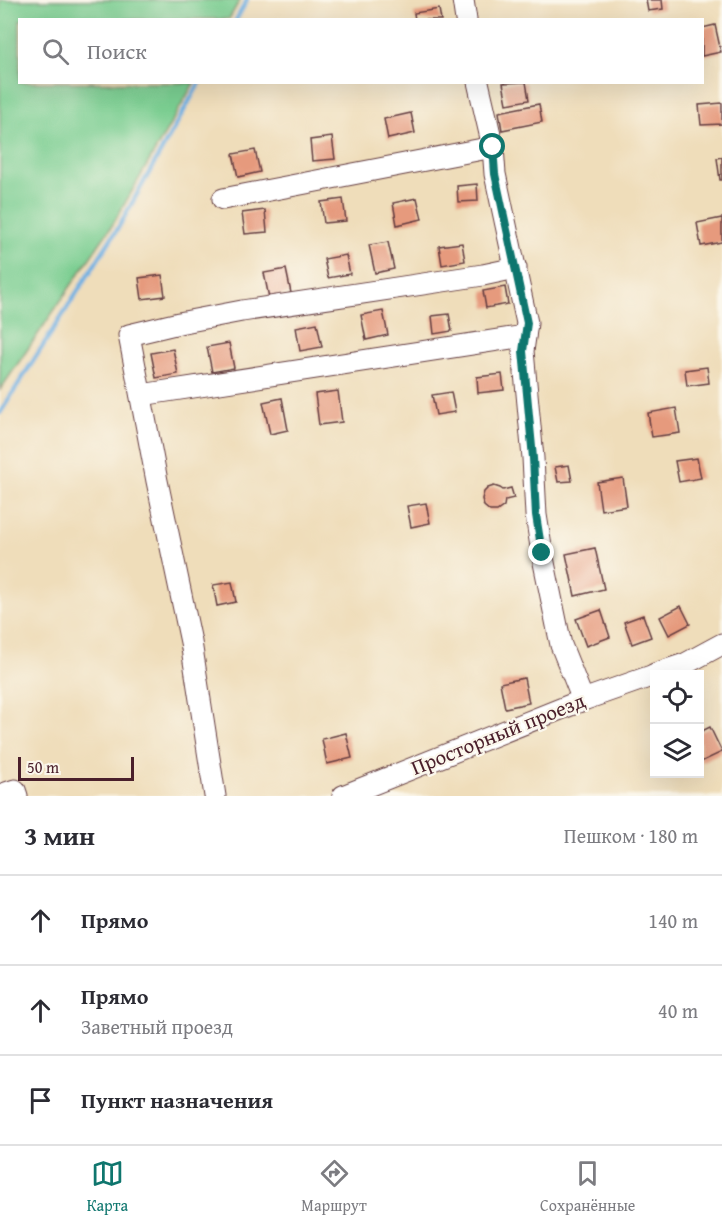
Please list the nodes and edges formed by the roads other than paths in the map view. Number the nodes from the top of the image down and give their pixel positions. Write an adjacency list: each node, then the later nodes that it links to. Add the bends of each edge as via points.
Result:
1 (463, 0): 2 (street)
2 (466, 18)
3 (478, 84): 4 (street)
4 (493, 147): 5 (street); 6 (street, via 495,174)
5 (224, 199)
6 (516, 268): 7 (street, via 527,323); 8 (street, via 242,311 129,335)
7 (525, 336): 8 (street); 12 (street, via 523,351 542,553 561,645)
8 (141, 395): 15 (street, via 191,642)
9 (722, 644): 10 (street, Просторный проезд)
10 (669, 670)
11 (650, 677): 12 (street, Просторный проезд)
12 (583, 700): 16 (street, Просторный проезд)
13 (0, 795): 14 (street, via 15,790)
14 (17, 796)
15 (215, 796)
16 (343, 796)

